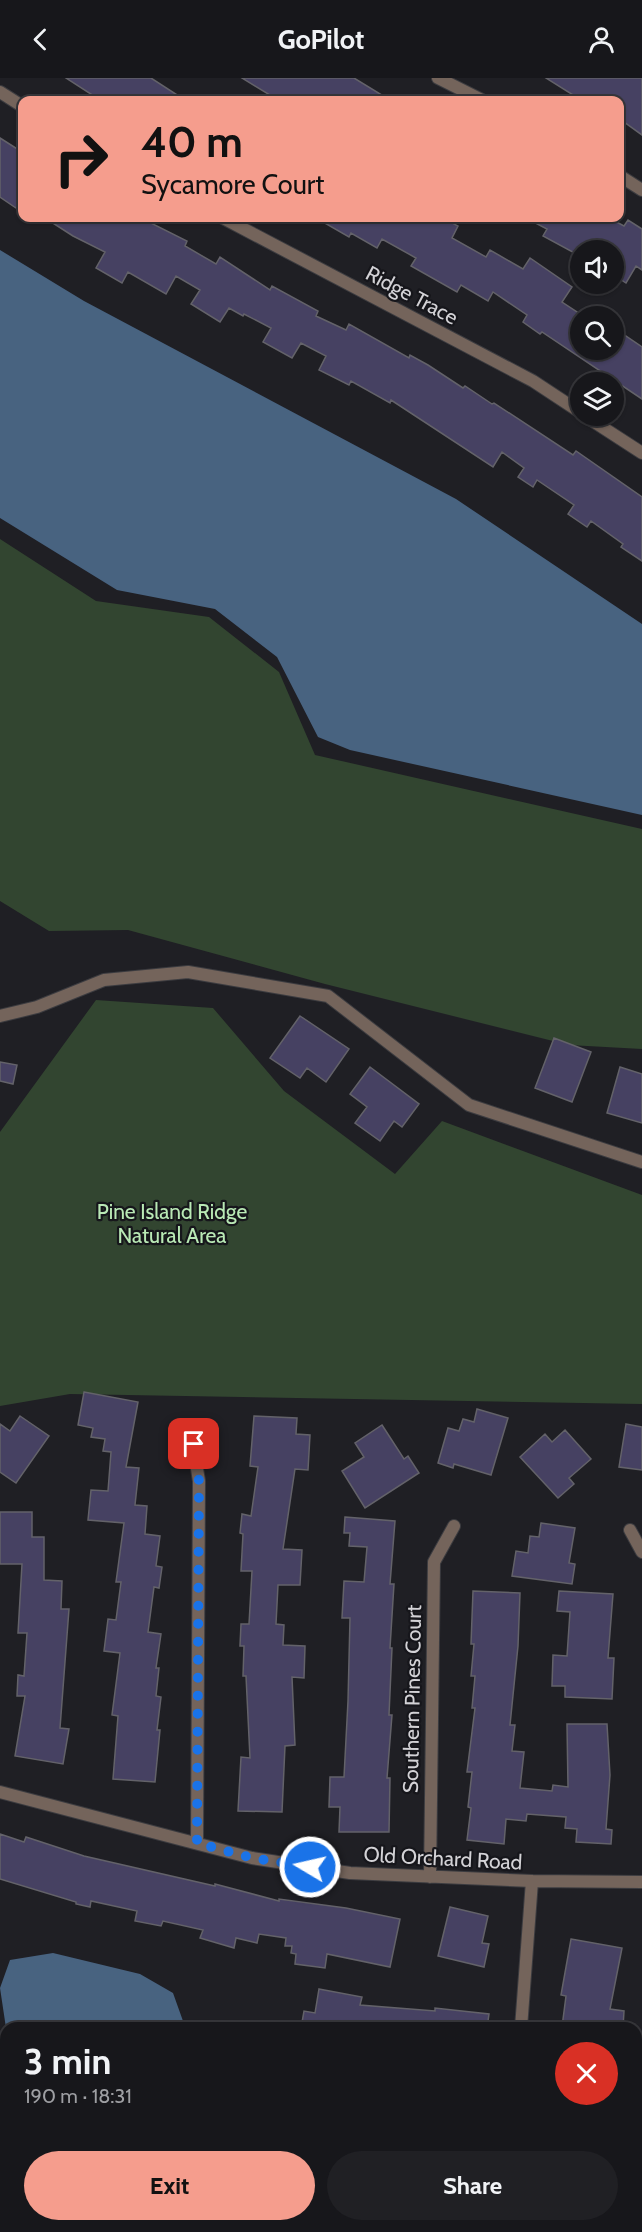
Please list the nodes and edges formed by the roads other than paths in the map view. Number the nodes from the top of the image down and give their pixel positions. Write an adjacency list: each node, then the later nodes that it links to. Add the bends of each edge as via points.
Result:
1 (438, 78): 3 (street)
2 (0, 92): 4 (street)
3 (474, 96)
4 (18, 103)
5 (624, 179): 6 (street)
6 (642, 190)
7 (231, 222): 8 (street, Ridge Trace, via 533,381)
8 (570, 405)
9 (600, 426): 10 (street)
10 (642, 453)
11 (0, 1016): 12 (street, via 37,1007 104,980 188,972 328,996 469,1105)
12 (642, 1162)
13 (194, 1444): 18 (street, via 199,1481)
14 (454, 1526): 19 (street, Southern Pines Court, via 434,1562)
15 (630, 1530): 16 (street)
16 (642, 1552)
17 (0, 1792): 18 (street, Old Orchard Road)
18 (197, 1843): 19 (street, Old Orchard Road, via 252,1858 350,1873)
19 (430, 1877): 20 (street, Old Orchard Road)
20 (532, 1881): 21 (street, Old Orchard Road); 22 (street)
21 (642, 1882)
22 (521, 2022)

